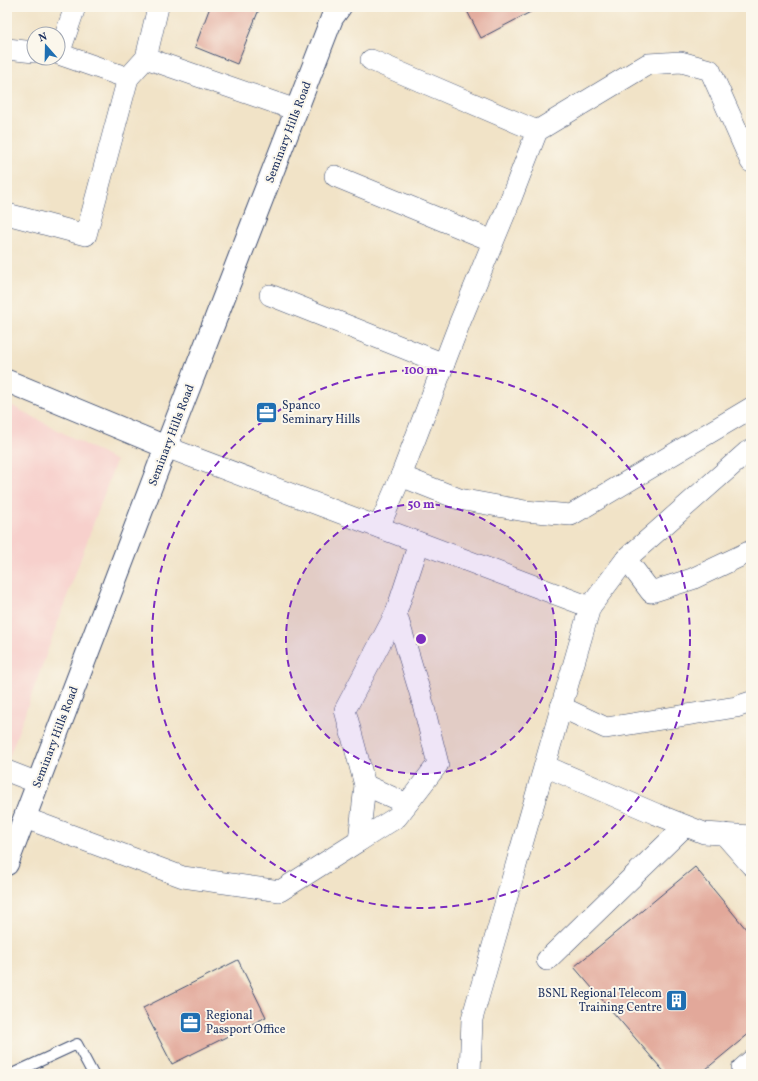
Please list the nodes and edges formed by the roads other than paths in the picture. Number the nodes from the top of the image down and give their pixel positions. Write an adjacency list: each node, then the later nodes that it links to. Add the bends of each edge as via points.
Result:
1 (75, 7): 4 (street)
2 (158, 7): 8 (street)
3 (340, 7): 11 (street, Seminary Hills Road, via 332,18)
4 (66, 32)
5 (7, 49): 6 (street)
6 (26, 51)
7 (66, 57): 10 (street)
8 (146, 58): 10 (street); 11 (street)
9 (371, 60): 12 (street)
10 (128, 78): 15 (street, via 86,234)
11 (296, 110): 21 (street, Seminary Hills Road)
12 (537, 131): 13 (street, via 648,64 682,62 710,70); 16 (street)
13 (751, 162)
14 (335, 176): 16 (street)
15 (7, 214)
16 (493, 241): 18 (street)
17 (270, 295): 18 (street)
18 (444, 364): 23 (street)
19 (7, 381): 21 (street)
20 (751, 408): 23 (street, via 571,515 525,511 460,499)
21 (166, 447): 24 (street); 34 (street, Seminary Hills Road)
22 (751, 450): 27 (street)
23 (401, 476): 24 (street)
24 (379, 528): 25 (street)
25 (419, 543): 28 (street); 29 (street)
26 (751, 551): 27 (street, via 692,579 651,592)
27 (626, 559): 28 (street)
28 (590, 607): 31 (street)
29 (396, 613): 35 (street, via 345,710); 36 (street, via 438,764)
30 (751, 702): 31 (street, via 736,707 606,728)
31 (561, 707): 32 (street)
32 (545, 766): 38 (street); 47 (street, via 472,1019)
33 (7, 772): 34 (street)
34 (38, 783): 37 (street, Seminary Hills Road)
35 (365, 785): 36 (street); 41 (street)
36 (407, 804): 41 (street, via 397,817)
37 (25, 818): 41 (street, via 183,877 280,891); 43 (street, Seminary Hills Road)
38 (685, 826): 39 (street, via 704,833); 44 (street)
39 (724, 834): 40 (street); 42 (street)
40 (751, 836)
41 (359, 841)
42 (748, 859)
43 (7, 864)
44 (547, 960)
45 (12, 1074): 46 (lane, via 77,1044)
46 (93, 1074)
47 (470, 1074)

